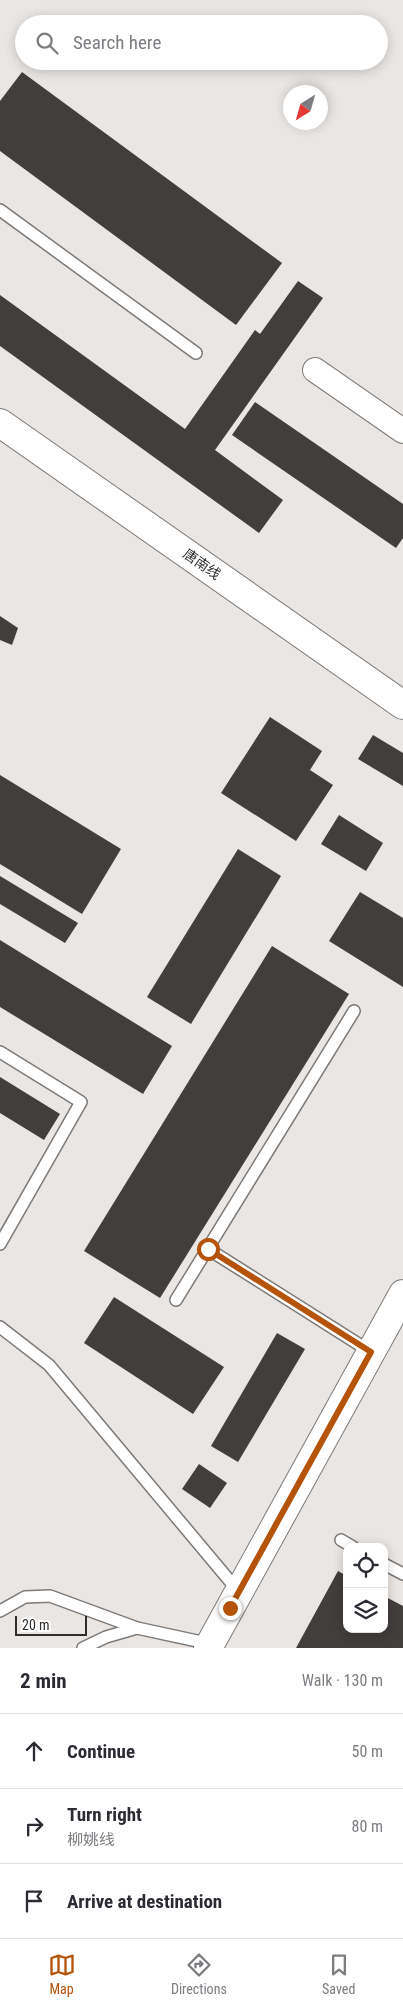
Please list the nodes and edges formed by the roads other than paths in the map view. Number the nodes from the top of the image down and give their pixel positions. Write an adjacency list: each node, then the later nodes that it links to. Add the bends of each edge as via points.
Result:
1 (0, 210): 2 (lane)
2 (196, 353)
3 (316, 370): 5 (street)
4 (0, 423): 6 (street, 唐南线)
5 (403, 432)
6 (403, 705)
7 (354, 1011): 10 (lane)
8 (0, 1052): 9 (lane, via 81,1102)
9 (0, 1244)
10 (208, 1249): 12 (lane); 14 (lane)
11 (403, 1294): 14 (street)
12 (176, 1300)
13 (0, 1327): 19 (lane, via 49,1365)
14 (371, 1352): 19 (street)
15 (341, 1540): 16 (lane)
16 (346, 1543)
17 (388, 1566): 18 (lane)
18 (403, 1574)
19 (239, 1592): 22 (street)
20 (0, 1611): 21 (lane, via 25,1597 50,1596)
21 (137, 1628): 22 (lane); 23 (lane)
22 (209, 1646)
23 (83, 1648)

